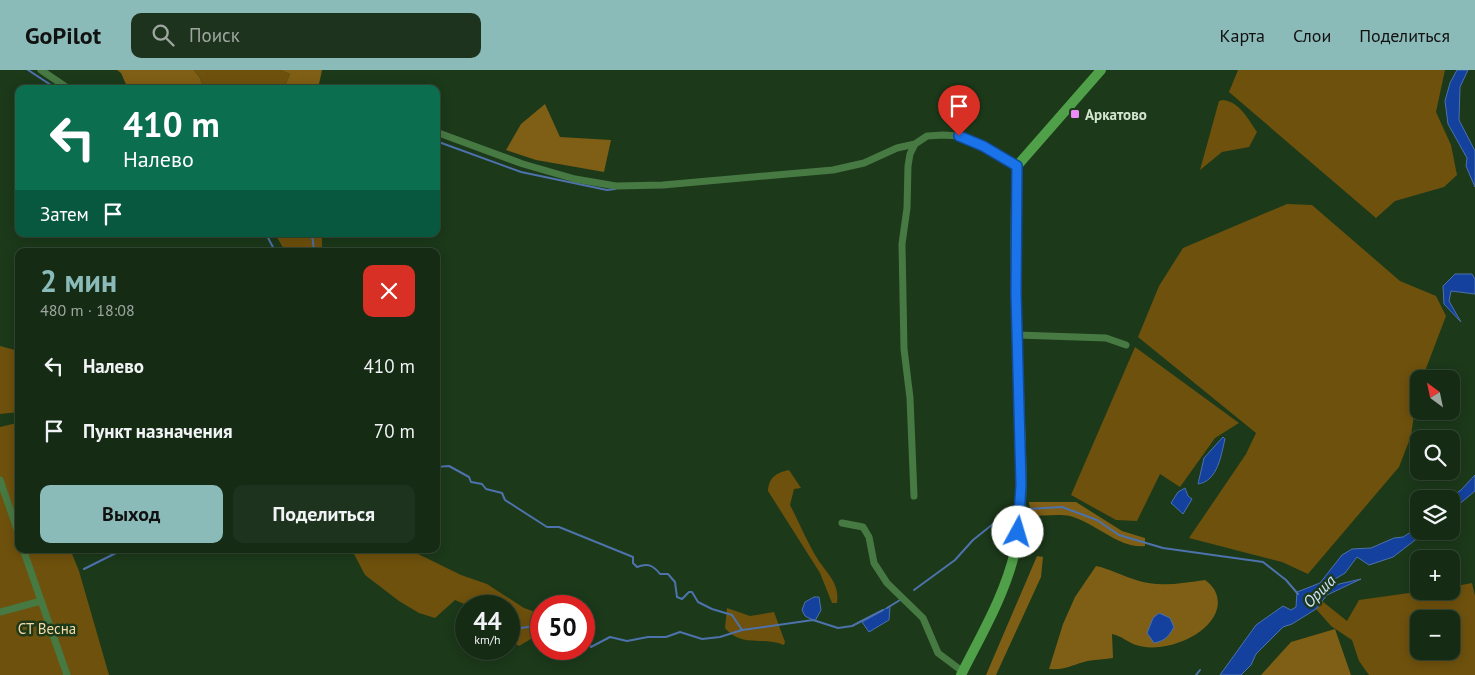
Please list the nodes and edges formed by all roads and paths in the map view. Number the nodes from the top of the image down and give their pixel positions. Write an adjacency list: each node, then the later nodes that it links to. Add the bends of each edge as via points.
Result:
1 (41, 70): 3 (street)
2 (1101, 70): 6 (main road)
3 (63, 85)
4 (440, 133): 5 (street, via 523,164 575,179 616,186 833,170 858,165)
5 (915, 144): 6 (street, via 927,136 959,136); 10 (street, via 908,166 902,244 904,350 910,398)
6 (1017, 166): 7 (main road)
7 (1017, 335): 8 (street, via 1106,338); 16 (main road, via 1021,485 1018,532 1003,590)
8 (1126, 344)
9 (0, 480): 11 (street)
10 (914, 496)
11 (15, 523)
12 (842, 523): 16 (street, via 863,527 869,537 874,564 887,583 923,618 938,653)
13 (24, 553): 14 (street)
14 (41, 601): 15 (street); 17 (street)
15 (0, 612)
16 (962, 673)
17 (66, 675)

